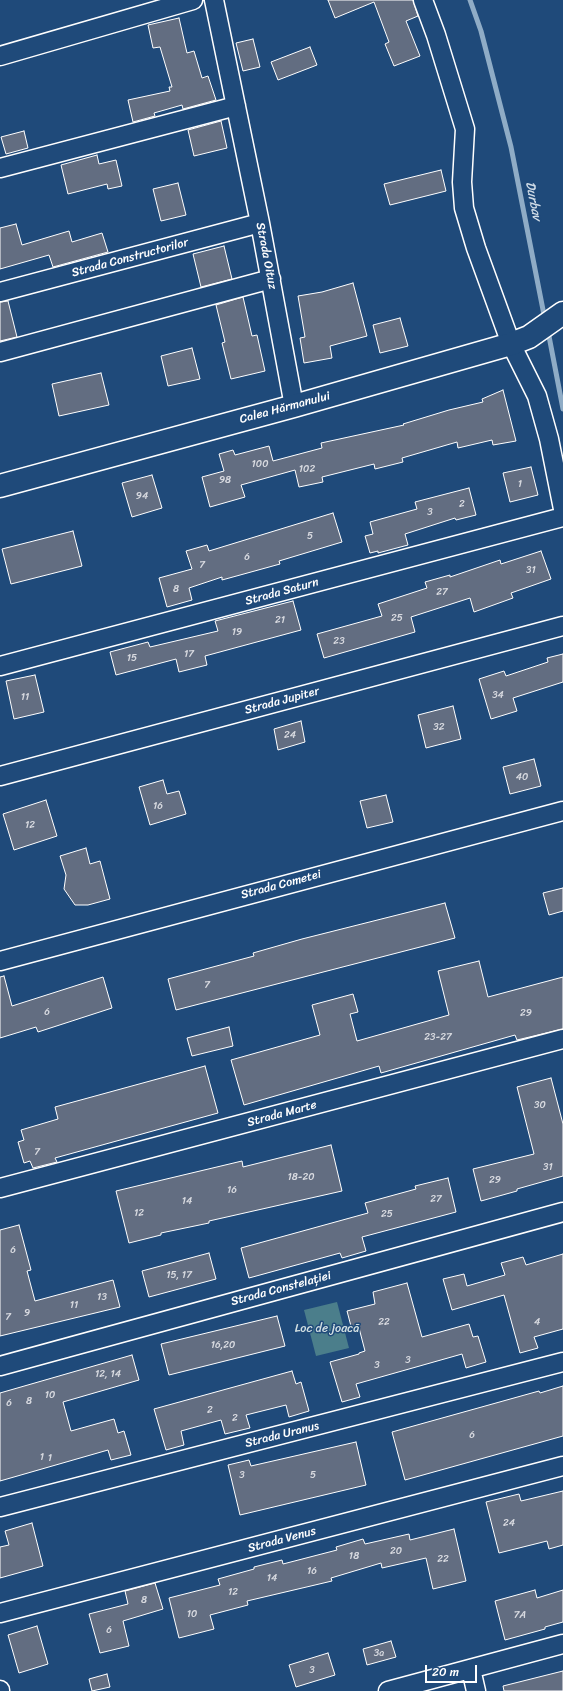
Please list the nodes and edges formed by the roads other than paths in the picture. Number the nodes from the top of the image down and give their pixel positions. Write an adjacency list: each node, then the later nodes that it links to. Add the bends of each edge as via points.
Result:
1 (193, 0): 4 (street)
2 (214, 0): 5 (street, Strada Oituz)
3 (426, 7): 11 (street, via 465,129 462,182 464,208 476,248)
4 (0, 56)
5 (236, 106): 6 (street); 7 (street, Strada Oituz)
6 (0, 168)
7 (260, 223): 8 (street, Strada Oituz); 9 (street, Strada Constructorilor)
8 (271, 279): 12 (street); 13 (street, Strada Oituz)
9 (0, 292)
10 (563, 313): 11 (street, Calea Hărmanului)
11 (520, 341): 13 (street, Calea Hărmanului); 15 (street, via 549,439)
12 (0, 352)
13 (294, 406): 14 (street, Calea Hărmanului)
14 (0, 486)
15 (563, 509)
16 (563, 517): 18 (street, Strada Saturn)
17 (563, 626): 19 (street, Strada Jupiter)
18 (0, 666)
19 (0, 776)
20 (563, 810): 21 (street, Strada Cometei)
21 (0, 961)
22 (563, 1039): 23 (street, Strada Marte)
23 (0, 1188)
24 (563, 1212): 26 (street, Strada Constelației)
25 (563, 1362): 28 (street, Strada Uranus)
26 (0, 1366)
27 (563, 1466): 29 (street, Strada Venus)
28 (0, 1507)
29 (0, 1613)
30 (563, 1644): 31 (street)
31 (472, 1669): 32 (street); 33 (street)
32 (388, 1691)
33 (476, 1691)

